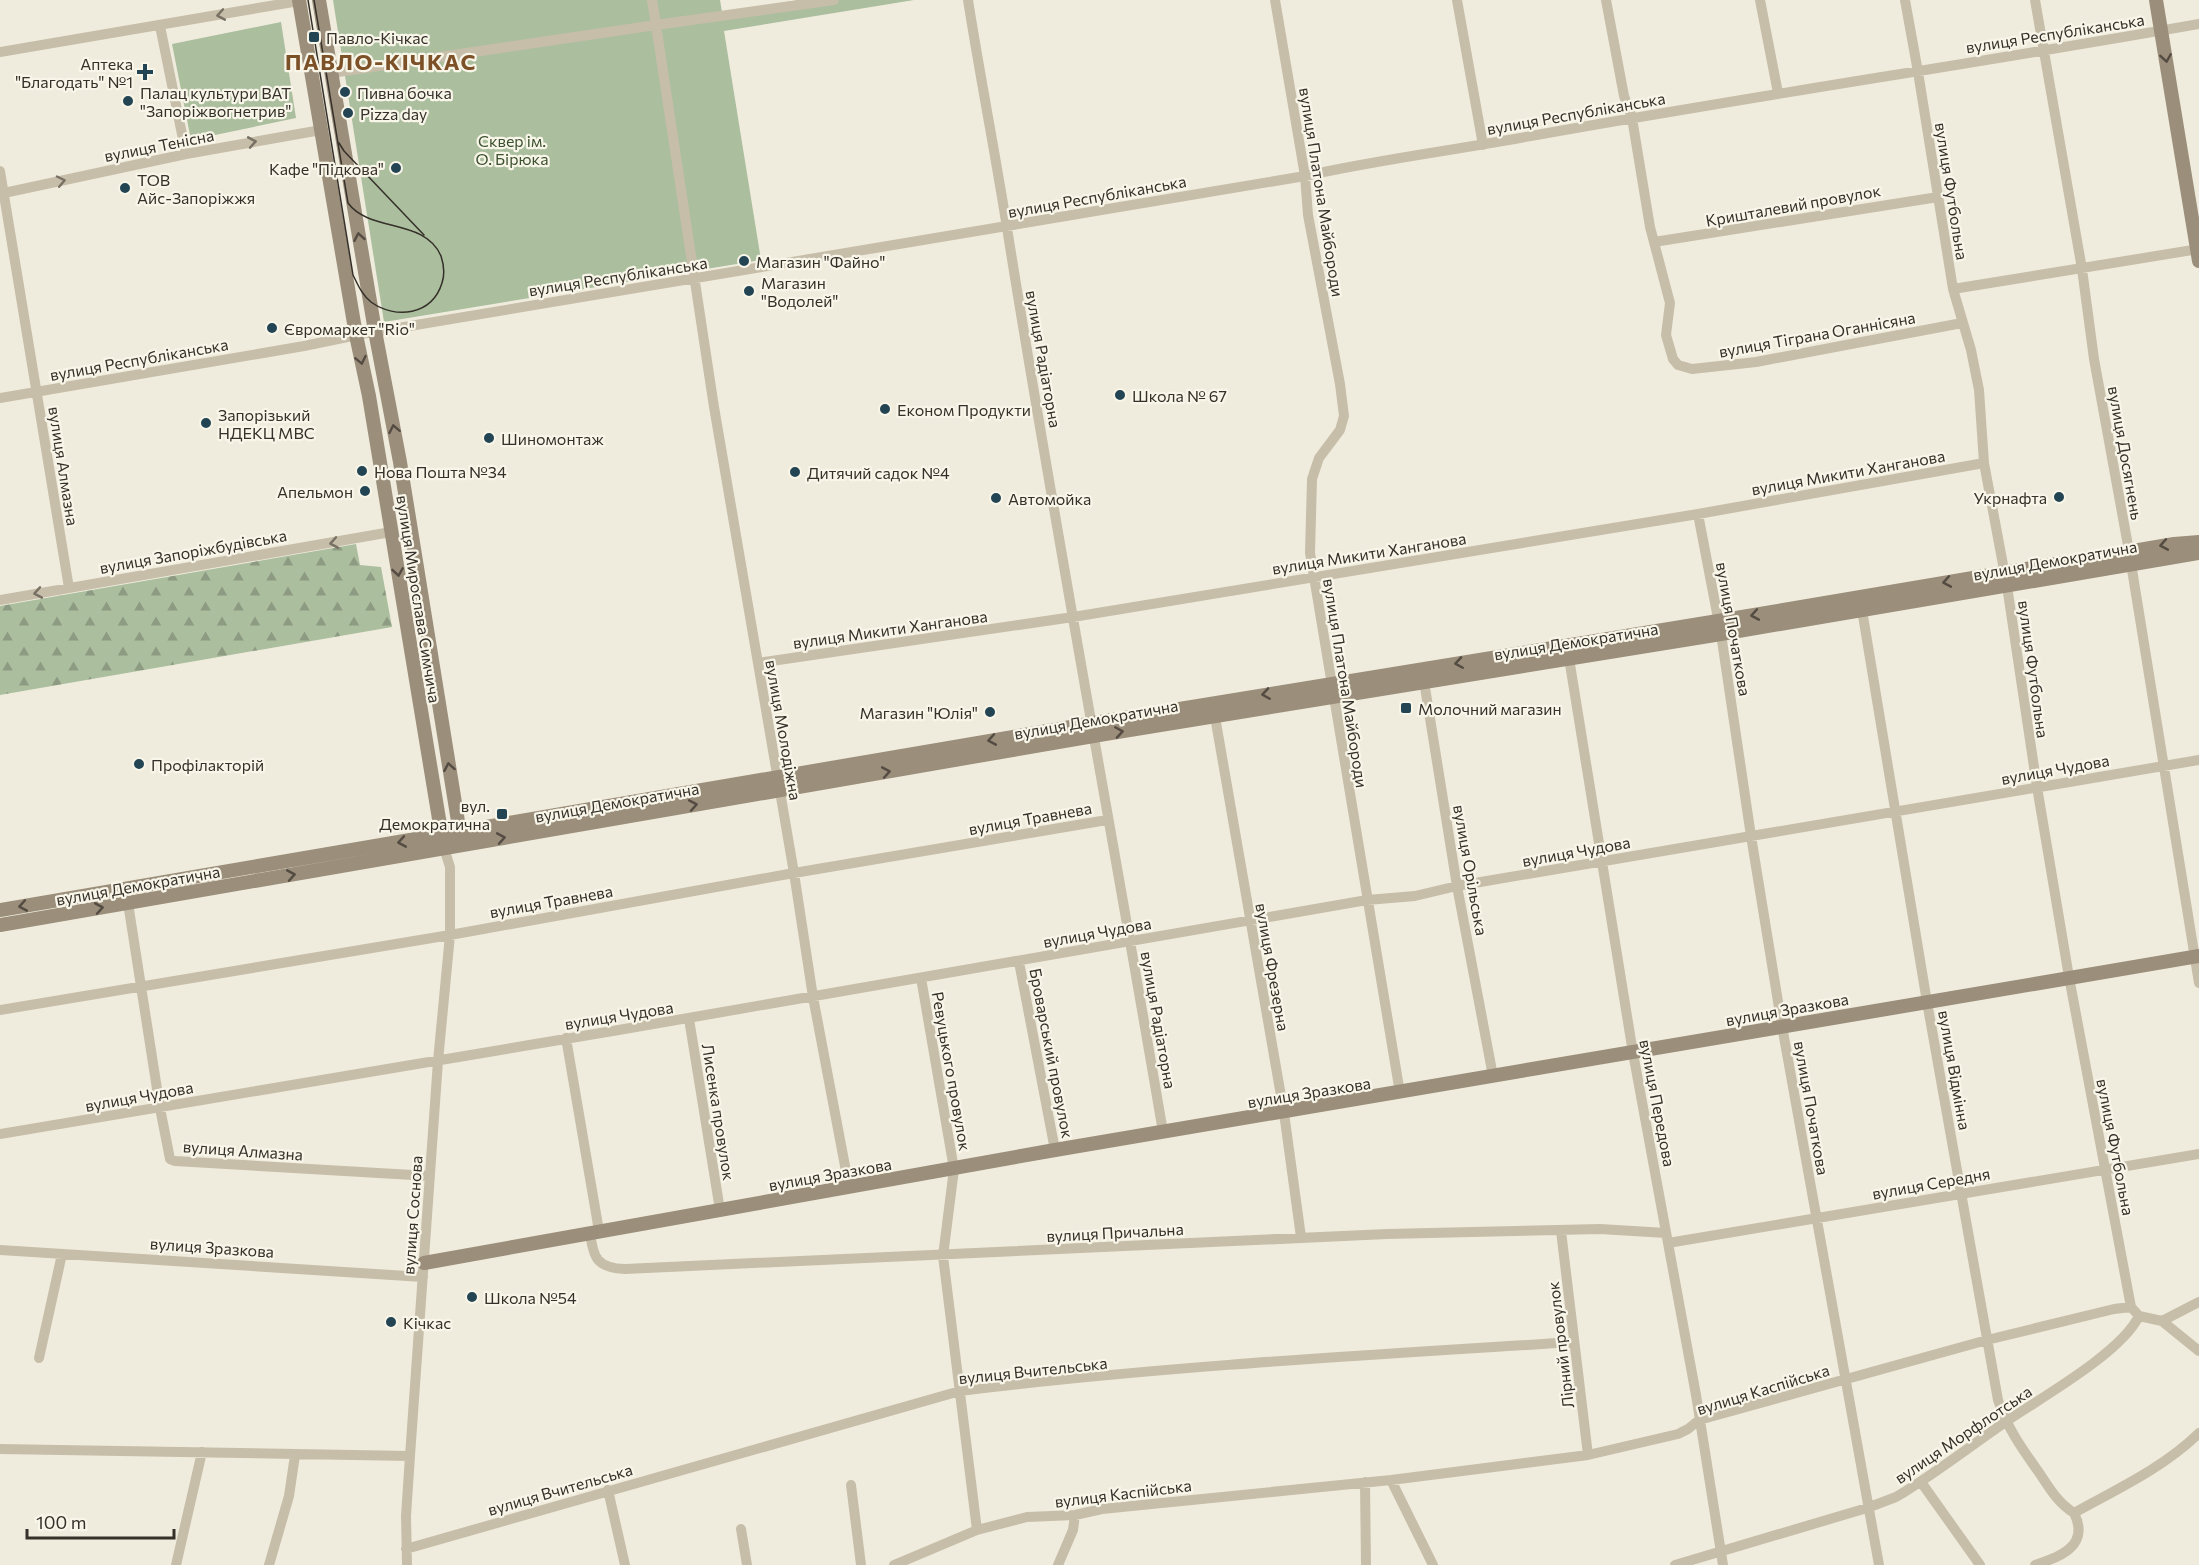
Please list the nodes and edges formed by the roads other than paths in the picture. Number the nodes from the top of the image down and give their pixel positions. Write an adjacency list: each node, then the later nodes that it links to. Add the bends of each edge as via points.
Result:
1 (319, 0): 37 (street, вулиця Мирослава Симчича, one-way to 1)
2 (652, 0): 14 (street, вулиця Молодіжна)
3 (834, 0): 14 (street)
4 (968, 0): 30 (street, вулиця Радіаторна)
5 (1275, 0): 27 (street, вулиця Платона Майбороди)
6 (1456, 0): 24 (street)
7 (1606, 0): 22 (street, via 1624,96)
8 (1760, 0): 21 (street)
9 (1905, 0): 20 (street, вулиця Футбольна)
10 (2035, 0): 17 (street, вулиця Досягнень)
11 (2156, 0): 16 (street)
12 (299, 1): 15 (street, one-way to 15); 23 (street, вулиця Мирослава Симчича)
13 (2199, 24): 16 (street, вулиця Республіканська)
14 (656, 25): 19 (street); 34 (street, вулиця Молодіжна)
15 (160, 26): 18 (street); 25 (street)
16 (2162, 31): 17 (street, вулиця Республіканська); 32 (street, one-way to 32)
17 (2043, 50): 20 (street, вулиця Республіканська); 33 (street, вулиця Досягнень)
18 (0, 52)
19 (338, 72)
20 (1918, 72): 21 (street, вулиця Республіканська); 29 (street, вулиця Футбольна)
21 (1778, 93): 22 (street, вулиця Республіканська)
22 (1632, 118): 24 (street, вулиця Республіканська); 31 (street)
23 (321, 130): 25 (street, вулиця Тенісна, one-way to 23); 38 (street, вулиця Мирослава Симчича)
24 (1483, 145): 27 (street, вулиця Республіканська)
25 (186, 154): 28 (street, вулиця Тенісна, one-way to 25)
26 (0, 171): 28 (street, вулиця Алмазна)
27 (1305, 176): 30 (street, вулиця Республіканська); 47 (street, вулиця Платона Майбороди, via 1308,215 1344,416 1340,430 1319,458 1312,479 1310,553)
28 (4, 193): 39 (street, вулиця Алмазна)
29 (1938, 197): 31 (street, Кришталевий провулок); 35 (street, вулиця Футбольна)
30 (1007, 226): 34 (street, вулиця Республіканська); 52 (street, вулиця Радіаторна)
31 (1654, 242): 36 (street, вулиця Тіграна Оганнісяна, via 1670,303 1666,335 1673,359 1692,369 1756,362)
32 (2198, 253): 33 (street)
33 (2082, 269): 35 (street); 46 (street, вулиця Досягнень)
34 (693, 278): 37 (street, вулиця Республіканська); 55 (street, вулиця Молодіжна)
35 (1953, 289): 36 (street, вулиця Футбольна)
36 (1962, 323): 41 (street, вулиця Футбольна, via 1979,390)
37 (375, 331): 38 (street, вулиця Республіканська); 67 (street, вулиця Мирослава Симчича, one-way to 37)
38 (356, 335): 39 (street, вулиця Республіканська); 43 (street, вулиця Мирослава Симчича, one-way to 43)
39 (37, 392): 40 (street, вулиця Республіканська); 49 (street, вулиця Алмазна)
40 (0, 399)
41 (1984, 462): 42 (street, вулиця Микити Ханганова); 48 (street, вулиця Футбольна)
42 (1698, 514): 47 (street, вулиця Микити Ханганова); 53 (street, вулиця Початкова)
43 (391, 532): 49 (street, вулиця Запоріжбудівська, one-way to 49); 68 (street, вулиця Мирослава Симчича, one-way to 68)
44 (2199, 542): 46 (street, вулиця Демократична, one-way to 46, via 2174,544)
45 (2199, 553): 46 (street, вулиця Демократична)
46 (2130, 557): 48 (street, вулиця Демократична); 61 (street, вулиця Досягнень)
47 (1314, 578): 52 (street, вулиця Микити Ханганова); 57 (street, вулиця Платона Майбороди)
48 (2006, 579): 51 (street, вулиця Демократична); 53 (street, вулиця Демократична, one-way to 53); 63 (street, вулиця Футбольна)
49 (69, 588): 50 (street, вулиця Запоріжбудівська, one-way to 50)
50 (0, 600)
51 (1862, 610): 53 (street, вулиця Демократична); 64 (street, вулиця Відмінна)
52 (1073, 617): 55 (street, вулиця Микити Ханганова); 59 (street, вулиця Радіаторна)
53 (1719, 627): 54 (street, вулиця Демократична); 66 (street, вулиця Початкова)
54 (1568, 652): 56 (street, вулиця Демократична); 69 (street, вулиця Передова)
55 (758, 663): 62 (street, вулиця Молодіжна)
56 (1424, 676): 57 (street, вулиця Демократична); 72 (street, вулиця Орільська)
57 (1333, 690): 58 (street, вулиця Демократична); 73 (street, вулиця Платона Майбороди)
58 (1214, 710): 59 (street, вулиця Демократична); 76 (street, вулиця Фрезерна)
59 (1092, 730): 62 (street, вулиця Демократична); 65 (street, вулиця Радіаторна)
60 (2199, 760): 61 (street, вулиця Чудова)
61 (2164, 765): 63 (street, вулиця Чудова); 80 (street, вулиця Досягнень)
62 (778, 784): 67 (street, вулиця Демократична); 71 (street, вулиця Молодіжна)
63 (2037, 788): 64 (street, вулиця Чудова); 82 (street, вулиця Футбольна)
64 (1895, 810): 66 (street, вулиця Чудова); 87 (street, вулиця Відмінна)
65 (1107, 820): 71 (street, вулиця Травнева); 79 (street, вулиця Радіаторна)
66 (1751, 836): 69 (street, вулиця Чудова); 90 (street, вулиця Початкова)
67 (461, 839): 68 (street, вулиця Демократична); 70 (street)
68 (442, 842): 70 (street); 74 (street, вулиця Демократична, one-way to 68); 75 (street, вулиця Демократична, one-way to 75)
69 (1601, 862): 72 (street, вулиця Чудова); 92 (street, вулиця Передова)
70 (450, 867): 78 (street, вулиця Соснова)
71 (794, 873): 78 (street, вулиця Травнева); 86 (street, вулиця Молодіжна)
72 (1457, 886): 73 (street, вулиця Чудова, via 1415,896); 94 (street, вулиця Орільська)
73 (1367, 900): 76 (street, вулиця Чудова); 95 (street, вулиця Платона Майбороди)
74 (128, 903): 77 (street, вулиця Демократична, one-way to 74); 85 (street, вулиця Алмазна)
75 (0, 910)
76 (1250, 921): 79 (street, вулиця Чудова); 97 (street, вулиця Фрезерна)
77 (0, 925)
78 (450, 935): 85 (street, вулиця Травнева); 93 (street, вулиця Соснова)
79 (1131, 942): 81 (street, вулиця Чудова); 98 (street, вулиця Радіаторна)
80 (2196, 956): 82 (street, вулиця Зразкова); 84 (street, вулиця Досягнень)
81 (1019, 962): 83 (street, вулиця Чудова); 100 (street, Броварський провулок)
82 (2069, 977): 87 (street, вулиця Зразкова); 102 (street, вулиця Футбольна)
83 (921, 978): 86 (street, вулиця Чудова); 103 (street, Ревуцького провулок)
84 (2199, 983)
85 (141, 985): 88 (street, вулиця Травнева); 96 (street, вулиця Алмазна)
86 (813, 997): 89 (street, вулиця Чудова); 105 (street, вулиця Молодіжна)
87 (1927, 1002): 90 (street, вулиця Зразкова); 106 (street, вулиця Відмінна)
88 (0, 1010)
89 (689, 1019): 91 (street, вулиця Чудова); 107 (street, Лисенка провулок)
90 (1782, 1026): 92 (street, вулиця Зразкова); 108 (street, вулиця Початкова)
91 (566, 1038): 93 (street, вулиця Чудова); 109 (street, вулиця Причальна)
92 (1633, 1053): 94 (street, вулиця Зразкова); 112 (street, вулиця Передова)
93 (438, 1061): 96 (street, вулиця Чудова); 104 (street, вулиця Соснова)
94 (1493, 1076): 95 (street, вулиця Зразкова)
95 (1400, 1093): 97 (street, вулиця Зразкова)
96 (160, 1108): 99 (street, вулиця Чудова); 104 (street, вулиця Алмазна, via 169,1157 175,1161)
97 (1284, 1113): 98 (street, вулиця Зразкова); 111 (street, вулиця Фрезерна)
98 (1163, 1132): 100 (street, вулиця Зразкова)
99 (0, 1134)
100 (1055, 1150): 103 (street, вулиця Зразкова)
101 (2199, 1154): 102 (street, вулиця Середня)
102 (2105, 1168): 106 (street, вулиця Середня); 118 (street, вулиця Футбольна)
103 (954, 1169): 105 (street, вулиця Зразкова); 115 (street, Ревуцького провулок)
104 (430, 1176): 116 (street, вулиця Соснова)
105 (849, 1187): 107 (street, вулиця Зразкова)
106 (1961, 1194): 108 (street, вулиця Середня); 120 (street, вулиця Відмінна)
107 (720, 1210): 109 (street, вулиця Зразкова)
108 (1816, 1218): 112 (street, вулиця Середня); 124 (street, вулиця Початкова)
109 (594, 1231): 115 (street, вулиця Причальна, via 594,1254 599,1262 615,1269); 116 (street, вулиця Зразкова)
110 (1561, 1231): 111 (street, вулиця Причальна); 112 (street, вулиця Причальна, via 1600,1229); 121 (street, Лірний провулок)
111 (1301, 1238): 115 (street, вулиця Причальна)
112 (1667, 1238): 126 (street, вулиця Передова)
113 (0, 1250): 114 (street, вулиця Зразкова)
114 (62, 1254): 116 (street, вулиця Зразкова); 123 (street)
115 (943, 1256): 125 (street, Ревуцького провулок)
116 (423, 1270): 133 (street, вулиця Соснова)
117 (2199, 1302): 119 (street)
118 (2135, 1311): 119 (street); 120 (street, вулиця Каспійська, via 2114,1309); 127 (street, вулиця Морфлотська, via 2132,1328 2100,1358)
119 (2162, 1321): 122 (street)
120 (1987, 1340): 124 (street, вулиця Каспійська); 127 (street, вулиця Відмінна)
121 (1574, 1342): 125 (street, вулиця Вчительська, via 1267,1362); 132 (street, Лірний провулок)
122 (2199, 1351)
123 (39, 1358)
124 (1845, 1380): 126 (street, вулиця Каспійська); 139 (street, вулиця Початкова)
125 (960, 1391): 138 (street, вулиця Вчительська); 143 (street, Ревуцького провулок)
126 (1699, 1420): 132 (street, вулиця Каспійська, via 1678,1434); 145 (street, вулиця Передова)
127 (2006, 1422): 136 (street, вулиця Морфлотська); 140 (street, вулиця Відмінна, via 2058,1501)
128 (2199, 1433): 140 (street, via 2154,1469)
129 (0, 1449): 130 (street)
130 (202, 1452): 131 (street); 147 (street)
131 (295, 1455): 133 (street); 148 (street, via 289,1496)
132 (1588, 1455): 134 (street, вулиця Каспійська)
133 (410, 1456): 144 (street, вулиця Соснова)
134 (1391, 1480): 135 (street, вулиця Каспійська); 155 (street)
135 (1365, 1482): 141 (street, вулиця Каспійська); 154 (street)
136 (1922, 1482): 139 (street, вулиця Морфлотська); 159 (street)
137 (851, 1485): 151 (street)
138 (608, 1490): 144 (street, вулиця Вчительська); 146 (street)
139 (1868, 1508): 145 (street, вулиця Морфлотська); 158 (street, вулиця Початкова)
140 (2074, 1513): 160 (street, via 2080,1527 2076,1541 2068,1551)
141 (1075, 1515): 143 (street, вулиця Каспійська, via 1027,1517); 153 (street)
142 (741, 1529): 150 (street)
143 (977, 1530): 152 (street, вулиця Каспійська)
144 (406, 1549): 149 (street, вулиця Соснова)
145 (1721, 1551): 156 (street, вулиця Морфлотська); 157 (street, вулиця Передова)
146 (623, 1564)
147 (176, 1565)
148 (269, 1565)
149 (407, 1565)
150 (747, 1565)
151 (861, 1565)
152 (894, 1565)
153 (1058, 1565)
154 (1366, 1565)
155 (1433, 1565)
156 (1675, 1565)
157 (1723, 1565)
158 (1879, 1565)
159 (1980, 1565)
160 (2035, 1565)

